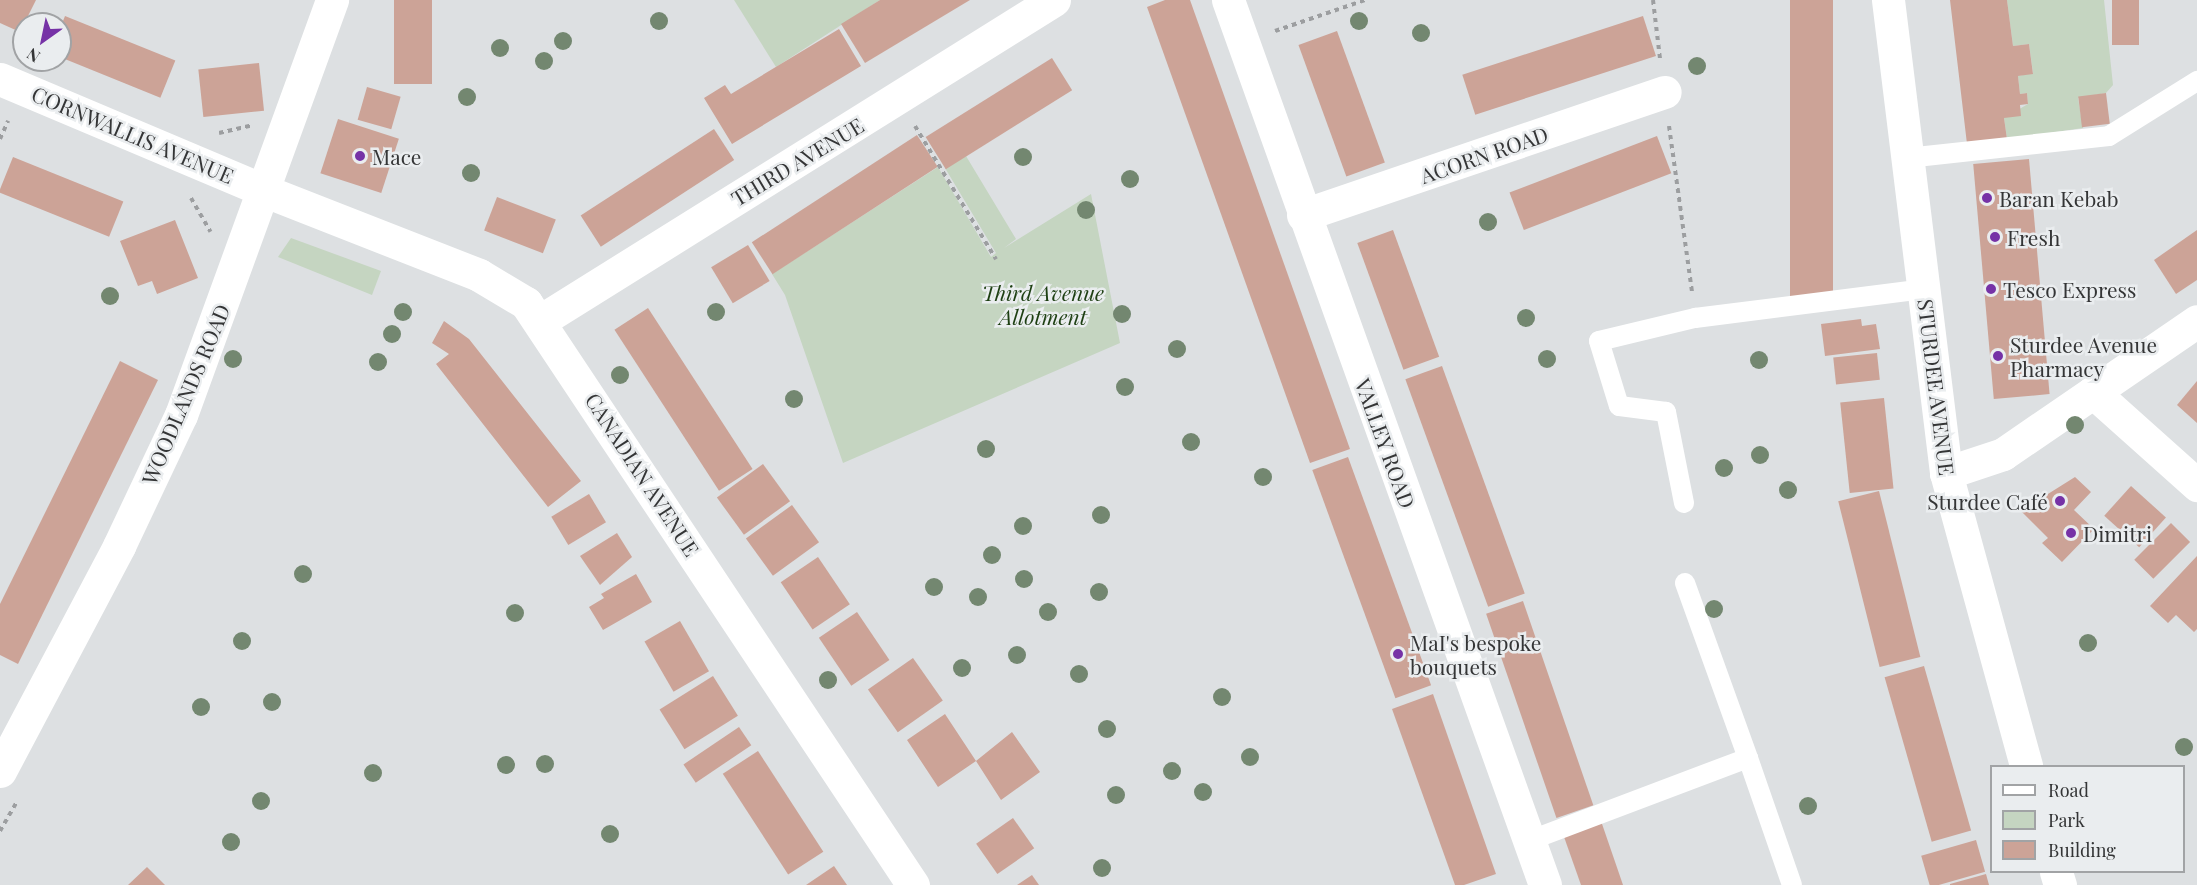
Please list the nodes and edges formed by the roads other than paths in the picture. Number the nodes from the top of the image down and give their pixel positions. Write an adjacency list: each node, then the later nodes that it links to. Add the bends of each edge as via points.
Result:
1 (332, 0): 9 (street, WOODLANDS ROAD)
2 (1054, 0): 12 (street, THIRD AVENUE)
3 (1228, 0): 10 (street, VALLEY ROAD)
4 (1888, 0): 8 (street, STURDEE AVENUE)
5 (0, 79): 9 (street, CORNWALLIS AVENUE)
6 (2197, 81): 8 (lane, via 2109,136)
7 (1665, 92): 10 (street, ACORN ROAD)
8 (1907, 158): 11 (street, STURDEE AVENUE)
9 (265, 191): 12 (street, CANADIAN AVENUE, via 479,275 519,297); 21 (street, WOODLANDS ROAD, via 181,415 113,556)
10 (1303, 215): 22 (street, VALLEY ROAD)
11 (1925, 289): 15 (street, STURDEE AVENUE); 17 (lane, via 1695,318 1599,341 1618,406 1666,412)
12 (540, 321): 23 (street, CANADIAN AVENUE)
13 (2197, 321): 14 (street)
14 (2092, 392): 15 (street, via 2003,454); 16 (street)
15 (1946, 473): 20 (street, STURDEE AVENUE)
16 (2197, 485)
17 (1684, 503)
18 (1685, 583): 19 (lane)
19 (1748, 758): 22 (lane); 25 (lane)
20 (2026, 765)
21 (0, 771)
22 (1531, 840): 24 (street, VALLEY ROAD)
23 (913, 885)
24 (1545, 885)
25 (1792, 885)

